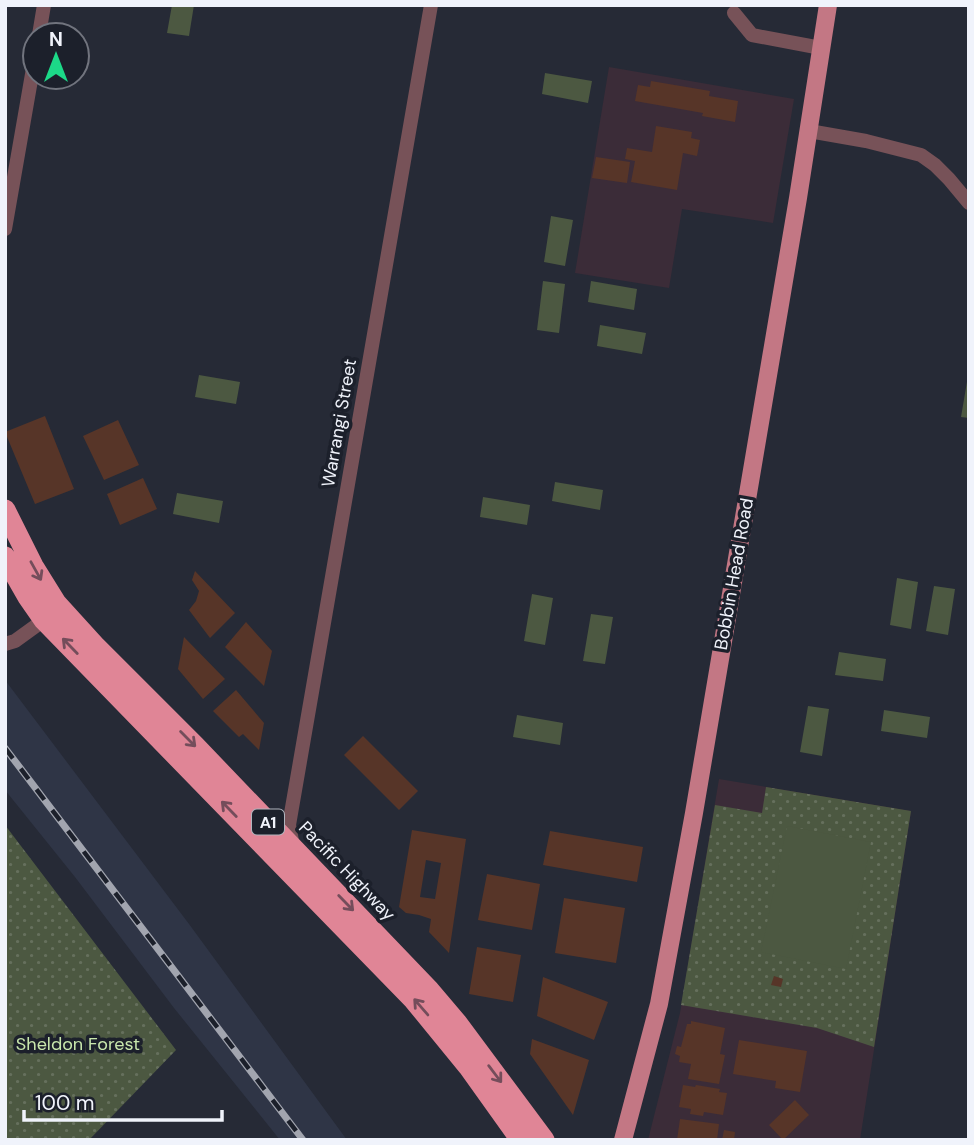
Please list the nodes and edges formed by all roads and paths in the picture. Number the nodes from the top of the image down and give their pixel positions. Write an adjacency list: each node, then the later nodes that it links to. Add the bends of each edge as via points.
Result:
1 (431, 5): 13 (street, Warrangi Street, via 289,825)
2 (828, 5): 4 (main road, Bobbin Head Road)
3 (734, 13): 4 (street, via 752,35)
4 (821, 48): 6 (main road, Bobbin Head Road)
5 (29, 91): 8 (street)
6 (808, 131): 7 (street, via 921,155 950,179); 16 (main road, Bobbin Head Road, via 664,977)
7 (969, 203)
8 (5, 229)
9 (5, 510): 13 (highway, Pacific Highway / A1, one-way to 13, via 56,603)
10 (5, 557): 11 (highway, A1)
11 (44, 620): 12 (street); 14 (highway, A1, one-way to 11, via 414,1000)
12 (5, 644)
13 (293, 848): 15 (highway, Pacific Highway / A1, one-way to 15, via 429,990)
14 (521, 1140)
15 (544, 1140)
16 (623, 1140)

